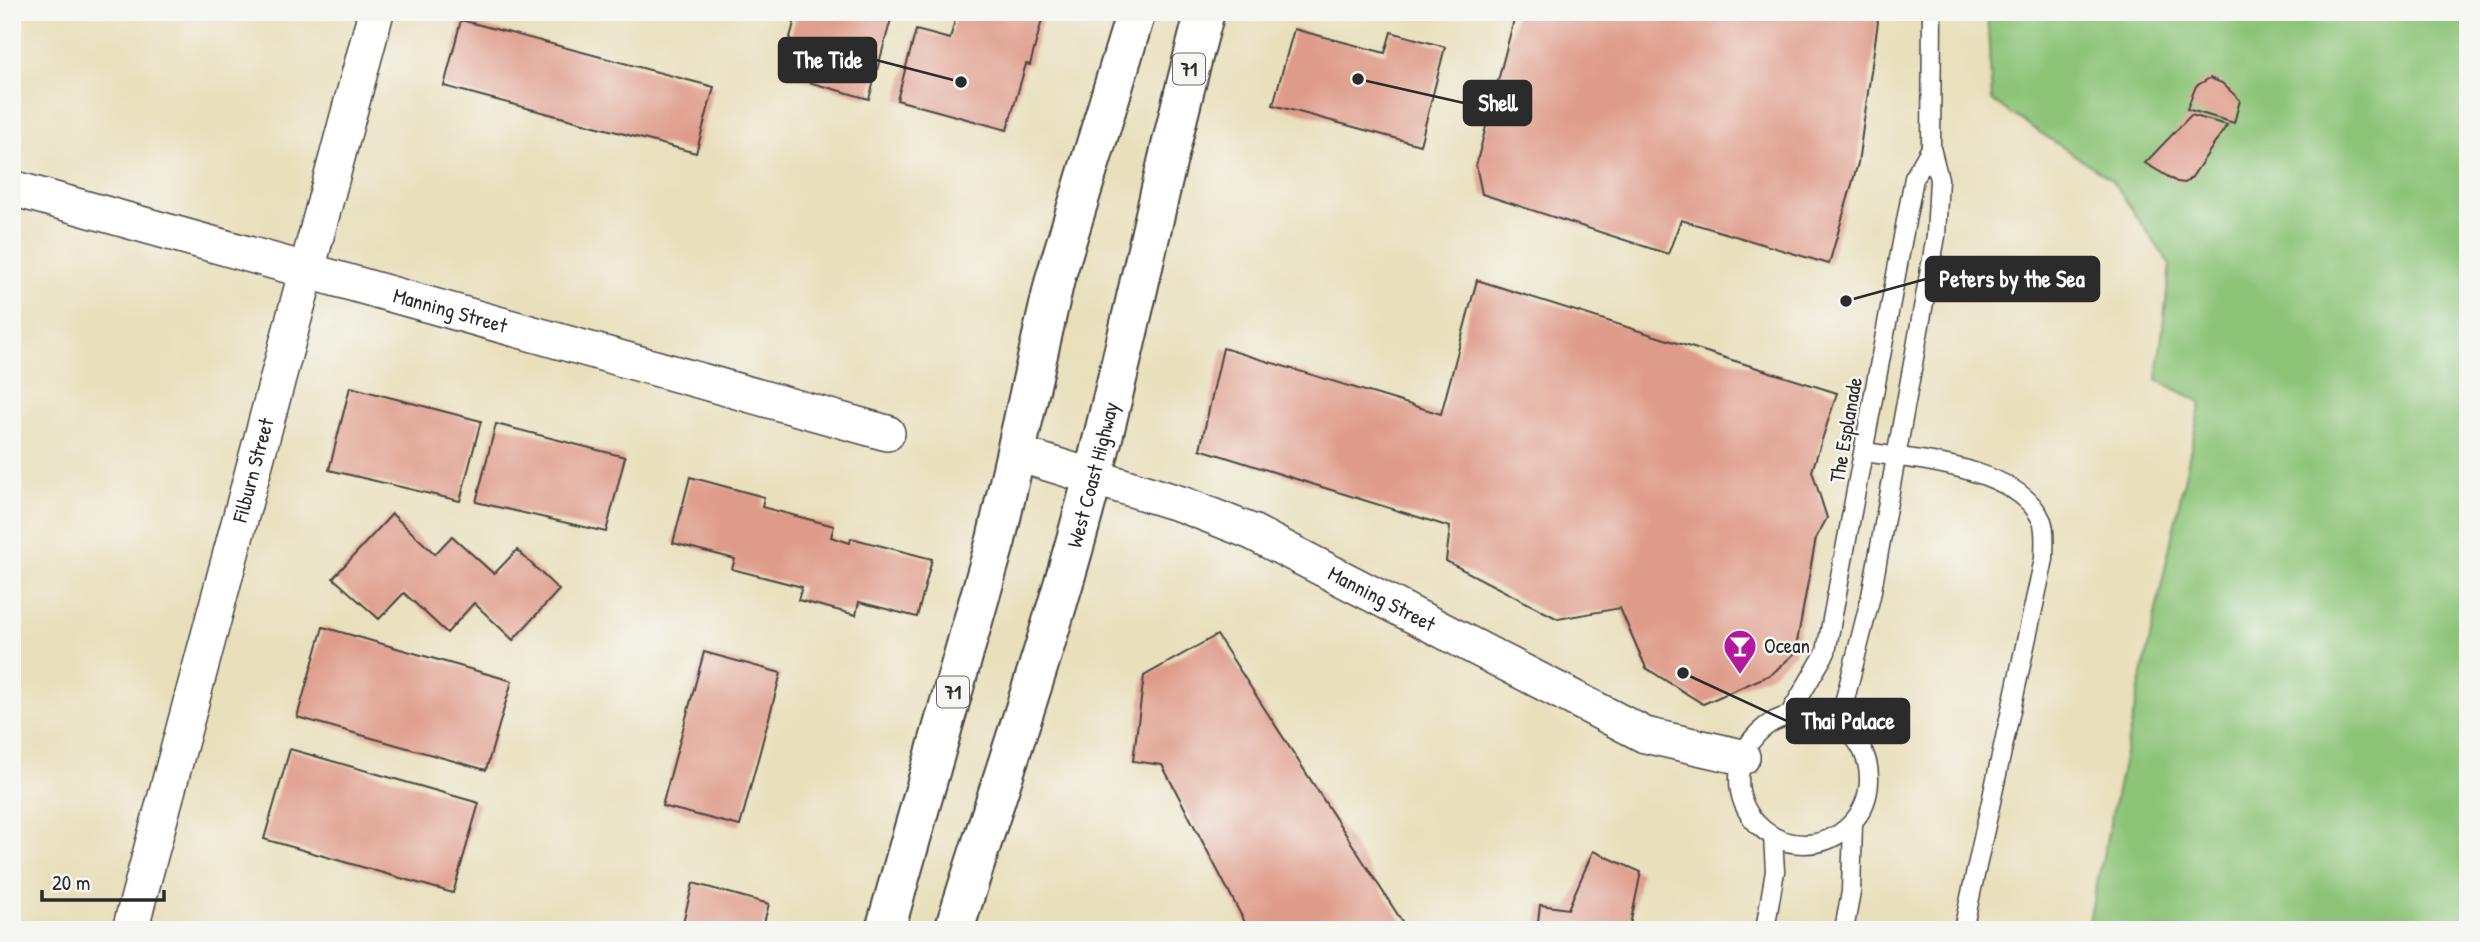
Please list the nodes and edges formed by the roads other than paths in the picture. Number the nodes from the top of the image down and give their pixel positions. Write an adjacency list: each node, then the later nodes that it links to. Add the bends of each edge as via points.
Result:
1 (376, 12): 7 (street, Filburn Street)
2 (1136, 12): 10 (highway, 71, via 1055,279)
3 (1205, 12): 12 (highway, West Coast Highway / 71, via 1174,126)
4 (1932, 12): 5 (lane, The Esplanade)
5 (1931, 148): 9 (lane, The Esplanade, via 1914,178); 11 (lane, The Esplanade, via 1939,179 1936,236)
6 (12, 188): 7 (street, Manning Street)
7 (307, 269): 8 (street, Manning Street); 18 (street, Filburn Street)
8 (887, 433)
9 (1865, 452): 11 (lane); 13 (lane, The Esplanade, via 1826,652)
10 (1015, 453): 12 (street, Manning Street); 19 (highway, 71, via 996,540)
11 (1898, 457): 14 (lane, The Esplanade, via 1871,596); 23 (lane, via 1983,474 2023,494 2043,522 2045,559)
12 (1093, 478): 15 (street, Manning Street, via 1184,505 1252,532 1645,735); 20 (highway, West Coast Highway / 71)
13 (1789, 715): 14 (lane, via 1806,713); 15 (lane, via 1769,723)
14 (1839, 723): 16 (lane, via 1859,744 1870,770 1864,808)
15 (1742, 757): 17 (lane, via 1740,794 1758,826)
16 (1853, 823): 17 (lane, via 1836,837 1815,844 1793,844); 22 (lane, via 1851,892)
17 (1773, 837): 21 (lane, via 1775,871)
18 (130, 930)
19 (885, 930)
20 (954, 930)
21 (1765, 930)
22 (1844, 930)
23 (1963, 930)

